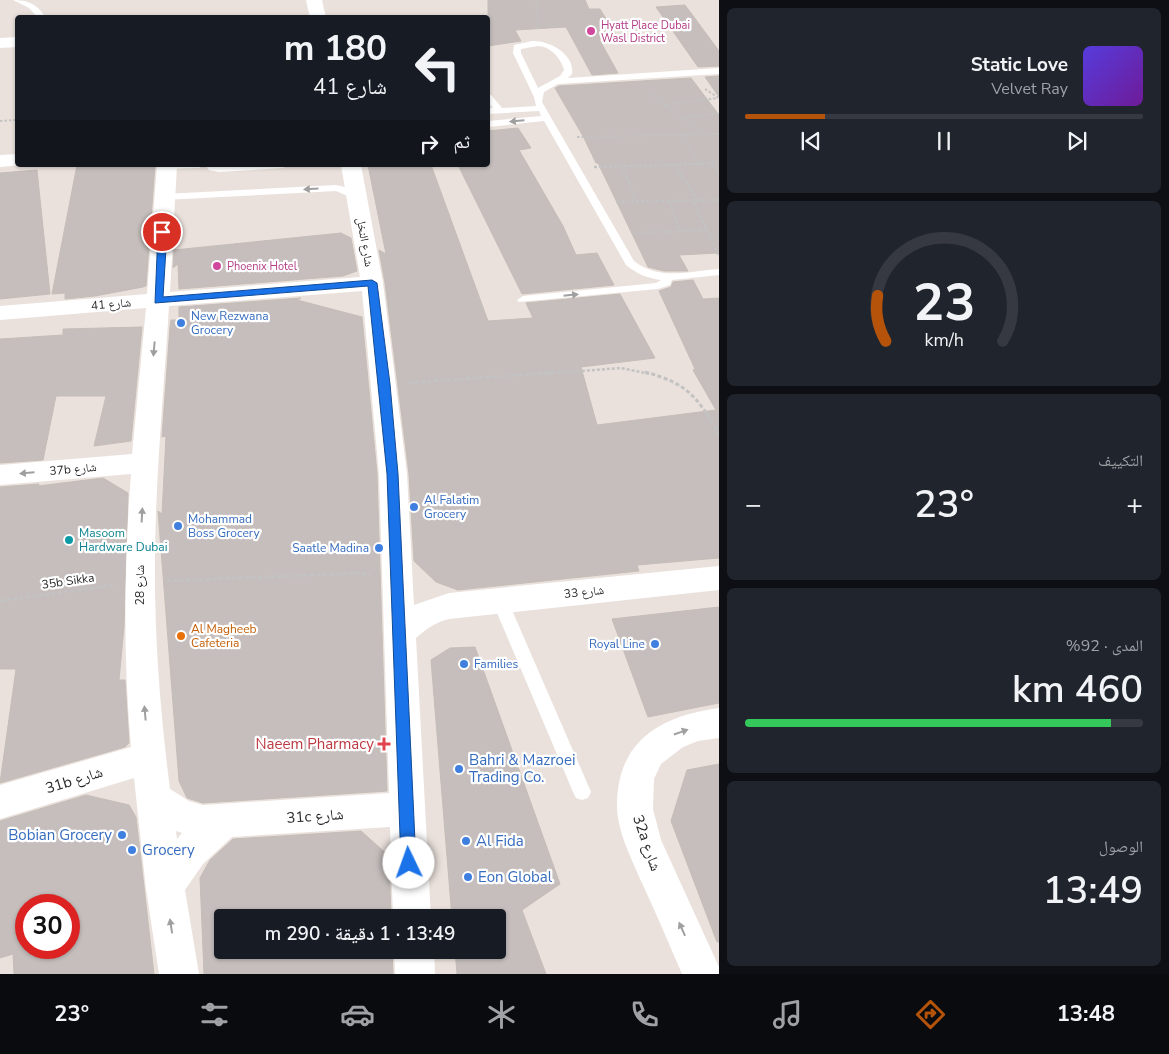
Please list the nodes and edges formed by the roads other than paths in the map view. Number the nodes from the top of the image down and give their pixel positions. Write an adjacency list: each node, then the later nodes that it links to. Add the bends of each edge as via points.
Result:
1 (17, 0): 3 (lane, via 38,10)
2 (314, 0): 4 (street)
3 (40, 15)
4 (317, 15)
5 (15, 42): 6 (street)
6 (0, 43)
7 (719, 66): 8 (lane, via 597,74)
8 (569, 70): 10 (lane, via 564,78); 11 (lane, via 555,49 539,43 517,47)
9 (719, 71): 10 (lane)
10 (556, 81): 11 (lane)
11 (537, 95): 13 (lane)
12 (490, 99): 14 (lane)
13 (541, 108): 14 (lane); 16 (lane)
14 (499, 110): 15 (lane)
15 (490, 111)
16 (547, 118): 17 (lane, one-way to 17); 27 (lane, via 630,263 656,277)
17 (490, 124)
18 (15, 160): 19 (street)
19 (0, 161)
20 (167, 167): 24 (street, شارع 28)
21 (211, 167): 22 (lane)
22 (250, 167)
23 (351, 167): 25 (street, شارع النخل)
24 (164, 197): 25 (lane, one-way to 24, via 336,188); 29 (street, شارع 28)
25 (357, 197): 28 (street, شارع النخل)
26 (719, 272): 27 (lane)
27 (667, 277): 30 (lane, one-way to 27, via 658,286 666,283)
28 (372, 283): 29 (street, شارع 41); 35 (street, شارع النخل, via 393,474)
29 (158, 300): 31 (street, شارع 41); 32 (street, شارع 28, one-way to 32)
30 (523, 300)
31 (0, 313)
32 (145, 463): 33 (street, 37b شارع, one-way to 33); 40 (street, شارع 28, one-way to 32, via 140,582)
33 (0, 475)
34 (719, 578): 36 (street, شارع 33)
35 (397, 580): 37 (street, شارع 33, via 419,597); 38 (street, شارع النخل)
36 (500, 601): 37 (street, شارع 33); 41 (lane)
37 (449, 606): 38 (street, شارع 33, via 421,615)
38 (400, 633): 44 (street, شارع النخل)
39 (719, 723): 51 (street, 32a شارع, one-way to 39, via 643,842 635,809 637,779 649,753 671,736 698,726)
40 (149, 758): 42 (street, شارع 28); 43 (street, 31b شارع)
41 (582, 792)
42 (153, 797): 45 (street, 31c شارع, via 184,818); 46 (street, شارع 28)
43 (0, 802)
44 (406, 809): 45 (street, 31c شارع); 47 (street, شارع النخل)
45 (224, 822): 46 (street, via 190,850)
46 (165, 889): 49 (street, شارع 28, one-way to 46)
47 (412, 909)
48 (414, 959): 50 (street)
49 (179, 974)
50 (415, 974)
51 (702, 974)

